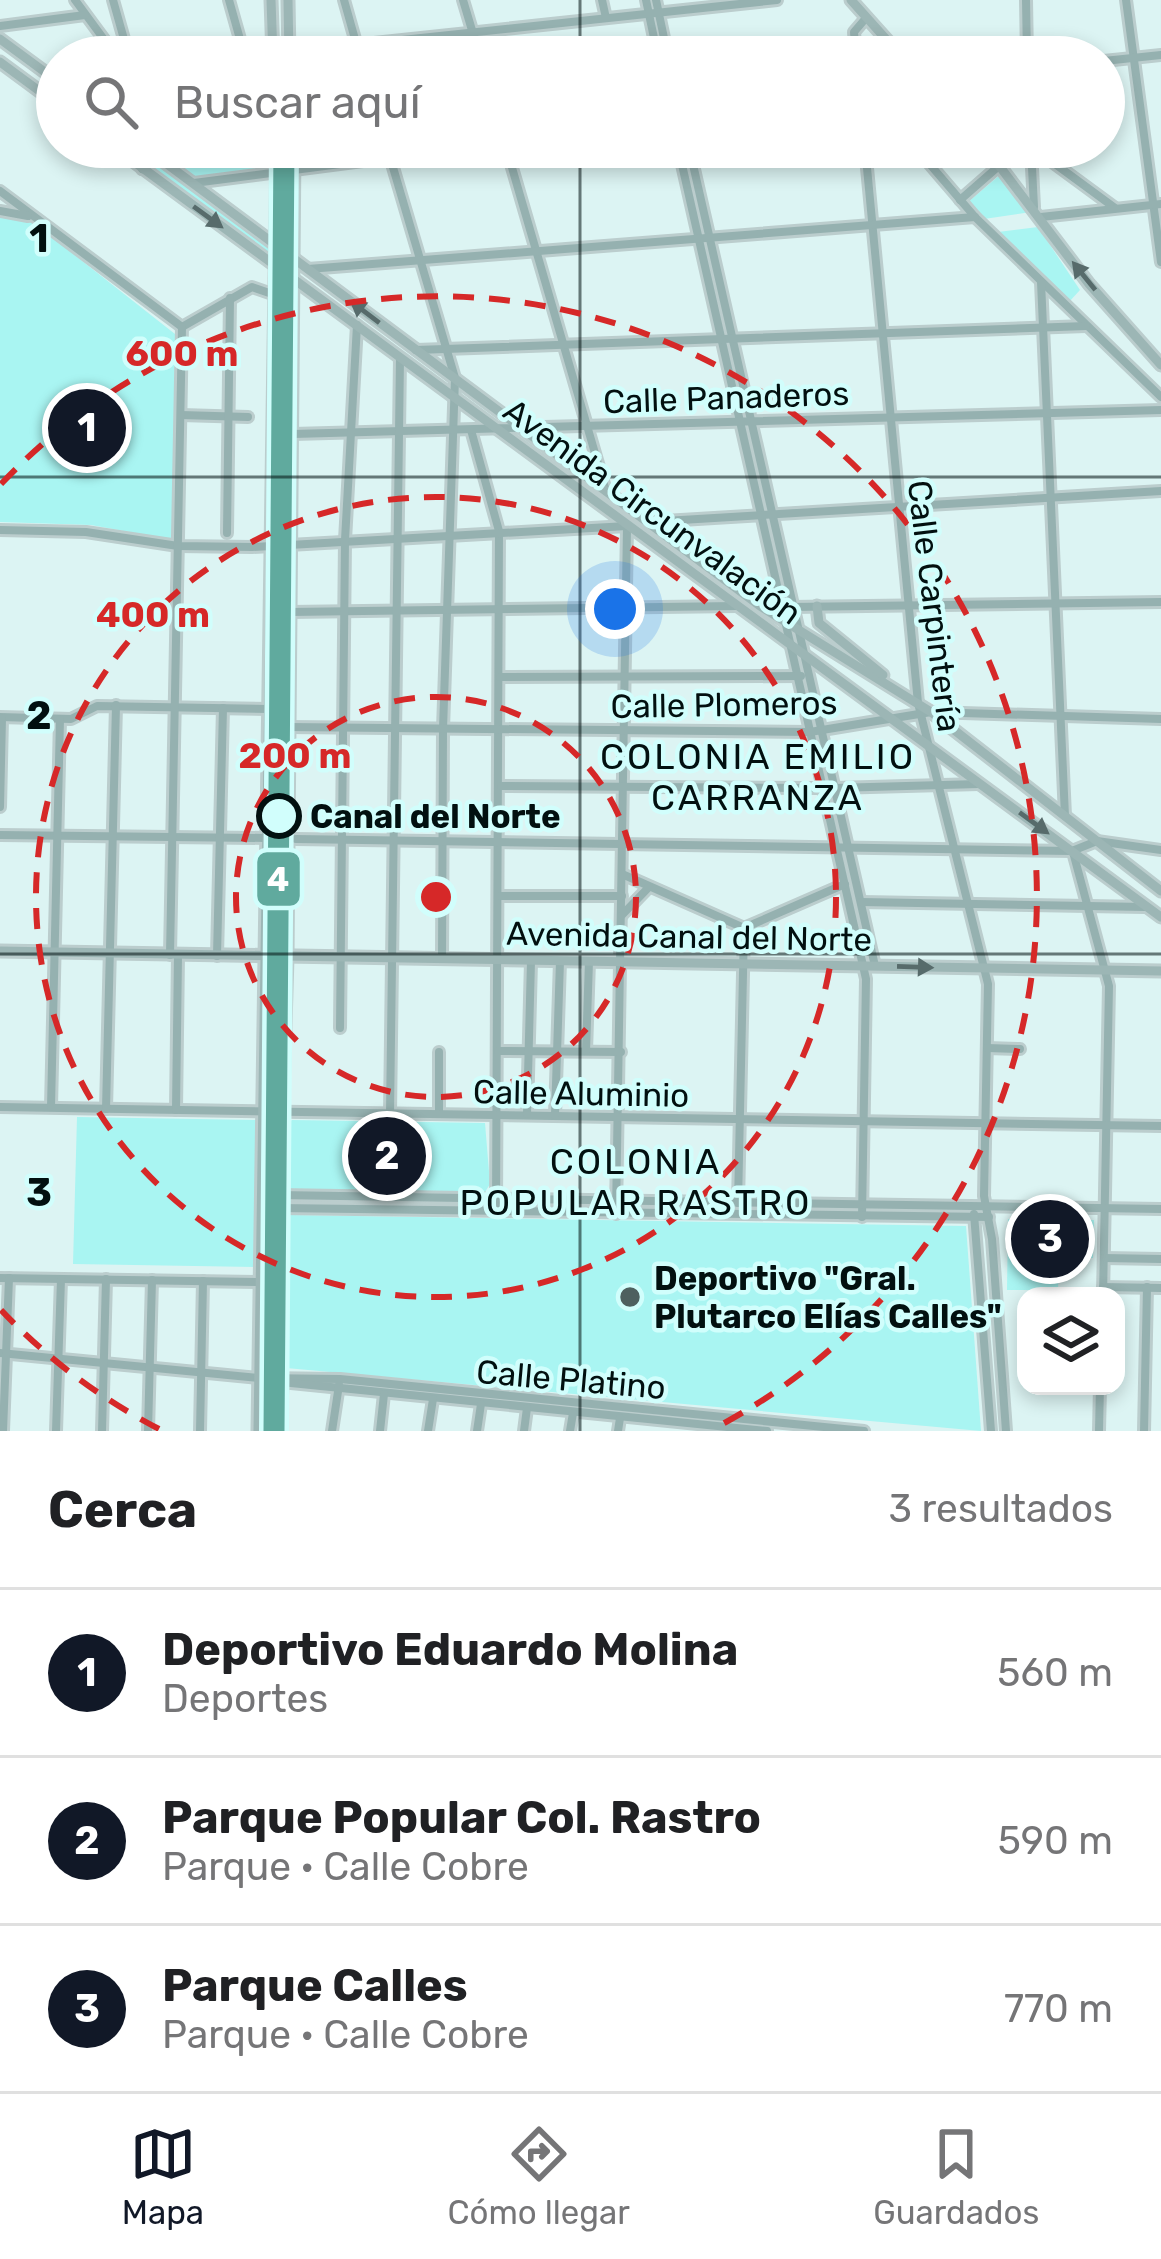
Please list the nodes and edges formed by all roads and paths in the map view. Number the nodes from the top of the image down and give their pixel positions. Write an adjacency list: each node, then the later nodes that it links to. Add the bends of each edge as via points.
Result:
1 (75, 0): 17 (street)
2 (113, 0): 23 (street)
3 (229, 0): 24 (street)
4 (272, 0): 25 (main road)
5 (288, 0): 26 (main road)
6 (344, 0): 27 (street)
7 (463, 0): 21 (street)
8 (602, 0): 18 (street)
9 (646, 0): 16 (street)
10 (656, 0): 16 (street)
11 (777, 0): 15 (street)
12 (850, 0): 19 (main road)
13 (1026, 0): 34 (street)
14 (1126, 0): 37 (street)
15 (684, 5): 16 (street)
16 (654, 14): 18 (street); 30 (street); 31 (street)
17 (85, 15): 20 (street); 22 (street)
18 (606, 17): 21 (street)
19 (866, 18): 32 (street); 33 (main road)
20 (0, 26)
21 (473, 33): 28 (street); 29 (street)
22 (101, 36)
23 (123, 36)
24 (239, 36)
25 (273, 36)
26 (289, 36)
27 (354, 36)
28 (446, 36)
29 (474, 36)
30 (656, 36)
31 (661, 36)
32 (854, 36)
33 (883, 36)
34 (1027, 36)
35 (0, 39): 40 (main road)
36 (1161, 55): 37 (street)
37 (1132, 58): 38 (street); 59 (street)
38 (1125, 59)
39 (0, 62): 41 (main road)
40 (36, 66)
41 (36, 89)
42 (174, 168): 56 (main road, Avenida Circunvalación)
43 (295, 168): 55 (street); 70 (main road)
44 (393, 168): 71 (street)
45 (512, 168): 69 (street)
46 (683, 168): 67 (street)
47 (694, 168): 66 (street)
48 (867, 168): 65 (street, Calle Carpintería)
49 (933, 168): 58 (street)
50 (996, 168): 58 (street)
51 (1004, 168): 62 (main road)
52 (1034, 168): 62 (street)
53 (1060, 168): 60 (street)
54 (142, 169): 73 (main road, Avenida Circunvalación, one-way to 73)
55 (277, 170): 56 (street); 68 (main road)
56 (194, 183): 68 (main road, Avenida Circunvalación)
57 (0, 191): 63 (street)
58 (960, 200): 64 (street)
59 (1157, 205): 60 (street); 72 (street)
60 (1116, 209): 62 (street)
61 (0, 211): 63 (street)
62 (1038, 212): 90 (main road, one-way to 62)
63 (34, 217): 82 (street)
64 (975, 217): 65 (street); 76 (street)
65 (873, 227): 66 (street); 84 (street, Calle Carpintería)
66 (710, 239): 67 (street); 79 (street)
67 (699, 240): 69 (street); 79 (street)
68 (279, 245): 70 (main road, Avenida Circunvalación); 73 (main road)
69 (537, 250): 71 (street); 86 (street)
70 (296, 260): 74 (main road, Avenida Circunvalación); 75 (main road)
71 (422, 260): 74 (street); 87 (street)
72 (1161, 262)
73 (279, 269): 75 (main road, Avenida Circunvalación); 78 (main road)
74 (308, 269): 88 (main road, Avenida Circunvalación, one-way to 74)
75 (296, 280): 80 (main road, Avenida Circunvalación); 111 (main road)
76 (1041, 282): 81 (street); 83 (street)
77 (230, 298): 78 (street, via 252,286); 82 (street); 98 (street)
78 (278, 298): 129 (main road)
79 (718, 304): 85 (street)
80 (357, 325): 89 (main road, Avenida Circunvalación); 110 (street)
81 (1086, 326): 83 (street); 93 (street)
82 (182, 327): 97 (street)
83 (1043, 329): 84 (street); 96 (street)
84 (882, 333): 85 (street); 99 (street, Calle Carpintería)
85 (726, 339): 86 (street); 102 (street); 103 (street)
86 (566, 344): 87 (street); 104 (street)
87 (447, 346): 88 (street); 91 (street)
88 (416, 350): 91 (main road, Avenida Circunvalación)
89 (400, 358): 92 (main road, Avenida Circunvalación); 109 (street)
90 (1161, 365)
91 (455, 378): 92 (street); 106 (main road, Avenida Circunvalación)
92 (452, 396): 94 (main road, Avenida Circunvalación); 101 (street)
93 (1161, 397)
94 (463, 404): 101 (street); 105 (main road, Avenida Circunvalación)
95 (1161, 410): 96 (street, Calle Panaderos)
96 (1045, 413): 99 (street, Calle Panaderos); 115 (street)
97 (181, 415): 98 (street); 128 (street)
98 (227, 416): 100 (street); 123 (street)
99 (890, 416): 102 (street, Calle Panaderos); 116 (street, Calle Carpintería)
100 (248, 417)
101 (452, 417): 107 (street)
102 (750, 421): 103 (street, Calle Panaderos); 112 (street)
103 (739, 422): 104 (street, Calle Panaderos); 112 (street)
104 (589, 425): 106 (street, Calle Panaderos); 114 (street)
105 (496, 428): 106 (street, Calle Panaderos); 108 (street, Calle Panaderos); 120 (main road, Avenida Circunvalación)
106 (518, 429): 114 (main road, Avenida Circunvalación)
107 (451, 430): 108 (street, Calle Panaderos); 109 (street, Calle Panaderos); 124 (street)
108 (471, 430): 122 (street)
109 (398, 431): 110 (street, Calle Panaderos); 125 (street)
110 (350, 432): 111 (street, Calle Panaderos); 126 (street)
111 (293, 434): 127 (main road)
112 (755, 471): 117 (street); 118 (street)
113 (1161, 490): 115 (street)
114 (606, 491): 119 (main road, Avenida Circunvalación)
115 (1050, 498): 116 (street); 130 (street)
116 (897, 506): 117 (street); 132 (street, Calle Carpintería)
117 (771, 515): 118 (street); 136 (street)
118 (760, 516): 119 (street); 135 (street)
119 (644, 523): 143 (main road, Avenida Circunvalación)
120 (627, 526): 122 (street); 133 (main road, Avenida Circunvalación); 137 (street)
121 (0, 530): 128 (street)
122 (500, 531): 124 (street); 139 (street)
123 (227, 533)
124 (447, 535): 125 (street); 138 (street)
125 (396, 538): 126 (street); 141 (street)
126 (345, 540): 127 (street); 140 (street)
127 (291, 543): 129 (street); 142 (main road)
128 (178, 546): 129 (street); 155 (street)
129 (274, 546): 157 (main road)
130 (1053, 602): 131 (street); 132 (street); 159 (street)
131 (1161, 602)
132 (907, 604): 134 (street); 158 (street, Calle Carpintería)
133 (737, 606): 137 (street); 145 (main road, Avenida Circunvalación)
134 (817, 606): 136 (street); 153 (main road, via 819,623)
135 (780, 607): 136 (street); 143 (street)
136 (792, 607): 144 (street)
137 (626, 608): 139 (street); 152 (street)
138 (445, 610): 139 (street); 141 (street); 167 (street)
139 (500, 610): 151 (street)
140 (345, 611): 141 (street); 142 (street); 165 (street)
141 (394, 611): 166 (street)
142 (290, 612): 164 (main road)
143 (784, 622): 144 (main road, Avenida Circunvalación); 145 (street)
144 (797, 630): 146 (main road, Avenida Circunvalación); 147 (street)
145 (789, 645): 147 (main road, Avenida Circunvalación); 149 (street)
146 (836, 652): 148 (main road); 153 (main road, Avenida Circunvalación)
147 (803, 656): 148 (main road, Avenida Circunvalación); 150 (street)
148 (819, 665): 161 (main road, Avenida Circunvalación)
149 (797, 676): 150 (street); 152 (street); 170 (street)
150 (808, 676): 170 (street)
151 (500, 677): 152 (street); 168 (street)
152 (626, 677): 169 (street)
153 (896, 687): 158 (main road, Avenida Circunvalación)
154 (116, 705): 155 (street); 162 (street); 182 (street)
155 (175, 707): 156 (street); 183 (street)
156 (223, 708): 157 (street); 184 (street)
157 (271, 709): 185 (main road)
158 (923, 710): 159 (street, Calle Plomeros); 161 (street, Calle Plomeros); 171 (street, Calle Carpintería); 179 (main road, Avenida Circunvalación)
159 (1059, 716): 163 (street, Calle Plomeros); 179 (street)
160 (1, 718): 162 (street); 178 (street)
161 (890, 718): 170 (street, Calle Plomeros); 171 (main road, Avenida Circunvalación)
162 (60, 719): 181 (street)
163 (1161, 719)
164 (288, 727): 165 (street, Calle Plomeros); 217 (main road)
165 (343, 728): 166 (street, Calle Plomeros); 187 (street)
166 (392, 728): 167 (street, Calle Plomeros); 188 (street)
167 (442, 728): 168 (street, Calle Plomeros); 189 (street)
168 (500, 728): 169 (street, Calle Plomeros); 174 (street)
169 (626, 732): 170 (street, Calle Plomeros); 175 (street)
170 (815, 732): 176 (street); 177 (street)
171 (928, 746): 172 (street, Calle Carpintería); 173 (main road, Avenida Circunvalación)
172 (937, 784): 173 (street); 177 (street); 195 (street, Calle Carpintería)
173 (980, 784): 197 (main road, Avenida Circunvalación, one-way to 197)
174 (501, 786): 175 (street); 190 (street)
175 (624, 788): 176 (street); 192 (street)
176 (822, 788): 193 (street)
177 (834, 788): 194 (street)
178 (0, 807)
179 (1066, 816): 191 (main road, Avenida Circunvalación)
180 (0, 835): 181 (street)
181 (58, 835): 182 (street); 212 (street)
182 (113, 837): 183 (street); 213 (street)
183 (172, 837): 184 (street); 214 (street)
184 (220, 838): 185 (street); 215 (street)
185 (268, 838): 216 (main road)
186 (296, 839): 187 (street)
187 (340, 839): 188 (street); 218 (street)
188 (390, 840): 189 (street); 219 (street)
189 (440, 841): 190 (street); 220 (street)
190 (500, 841): 192 (street); 202 (street)
191 (1097, 841): 196 (street); 197 (street); 201 (main road, Avenida Circunvalación)
192 (622, 842): 193 (street); 198 (street)
193 (836, 845): 194 (street); 199 (street)
194 (848, 846): 195 (street); 204 (street)
195 (953, 847): 197 (street); 205 (street, Calle Carpintería)
196 (1161, 850)
197 (1072, 851): 206 (street); 207 (main road, Avenida Circunvalación)
198 (622, 874): 200 (street); 203 (street)
199 (844, 884): 210 (street); 227 (street)
200 (649, 887): 208 (street); 210 (street)
201 (1161, 891)
202 (501, 896): 203 (street); 221 (street)
203 (622, 896): 208 (street)
204 (861, 902): 205 (street); 227 (street)
205 (968, 904): 206 (street); 228 (street, Calle Carpintería)
206 (1087, 904): 207 (street); 229 (street)
207 (1146, 907): 209 (main road, Avenida Circunvalación)
208 (622, 915): 225 (street)
209 (1161, 917)
210 (745, 928): 226 (street)
211 (0, 951): 212 (main road, Avenida Canal del Norte)
212 (56, 953): 213 (main road, Avenida Canal del Norte); 241 (street)
213 (110, 953): 214 (main road, Avenida Canal del Norte); 242 (street)
214 (174, 955): 215 (main road, Avenida Canal del Norte); 243 (street)
215 (217, 956): 216 (main road, Avenida Canal del Norte)
216 (267, 957): 217 (main road, Avenida Canal del Norte); 244 (main road)
217 (286, 957): 218 (main road, Avenida Canal del Norte); 245 (main road)
218 (339, 957): 219 (main road, Avenida Canal del Norte); 231 (street)
219 (390, 958): 220 (main road, Avenida Canal del Norte); 246 (street)
220 (442, 959): 221 (main road, Avenida Canal del Norte)
221 (499, 959): 222 (main road, Avenida Canal del Norte); 235 (street)
222 (531, 961): 223 (main road, Avenida Canal del Norte); 236 (street)
223 (560, 961): 224 (main road, Avenida Canal del Norte); 234 (street)
224 (589, 962): 225 (main road, Avenida Canal del Norte); 237 (street)
225 (621, 962): 226 (main road, Avenida Canal del Norte); 239 (street)
226 (745, 963): 227 (main road, Avenida Canal del Norte); 252 (street)
227 (869, 966): 228 (main road, Avenida Canal del Norte, one-way to 228); 253 (street)
228 (986, 968): 229 (main road, Avenida Canal del Norte); 232 (street, Calle Carpintería)
229 (1104, 969): 230 (main road, Avenida Canal del Norte); 255 (street)
230 (1161, 971)
231 (340, 1028)
232 (987, 1048): 233 (street); 254 (street, Calle Carpintería)
233 (1020, 1049)
234 (558, 1050): 236 (street); 237 (street); 250 (street)
235 (498, 1051): 236 (street); 249 (street)
236 (529, 1051): 248 (street)
237 (586, 1051): 239 (street)
238 (439, 1052): 247 (street)
239 (621, 1052): 251 (street)
240 (0, 1107): 241 (street, Calle Aluminio)
241 (51, 1108): 242 (street, Calle Aluminio)
242 (106, 1109): 243 (street, Calle Aluminio)
243 (176, 1110): 244 (street, Calle Aluminio)
244 (263, 1112): 245 (street, Calle Aluminio); 278 (main road)
245 (280, 1112): 246 (street, Calle Aluminio); 257 (main road)
246 (390, 1114): 247 (street, Calle Aluminio)
247 (439, 1114): 249 (street, Calle Aluminio)
248 (527, 1114): 249 (street, Calle Aluminio); 250 (street, Calle Aluminio)
249 (497, 1115): 258 (street)
250 (555, 1115): 251 (street, Calle Aluminio)
251 (620, 1117): 252 (street, Calle Aluminio); 259 (street)
252 (741, 1120): 253 (street, Calle Aluminio); 260 (street)
253 (863, 1121): 254 (street, Calle Aluminio); 261 (street)
254 (984, 1123): 255 (street, Calle Aluminio); 267 (street, Calle Carpintería)
255 (1107, 1125): 256 (street, Calle Aluminio); 263 (street)
256 (1161, 1126)
257 (278, 1195): 258 (street); 262 (main road)
258 (496, 1198): 259 (street); 265 (street)
259 (616, 1200): 260 (street); 268 (street)
260 (739, 1202): 261 (street); 269 (street)
261 (861, 1203): 266 (street); 270 (street)
262 (278, 1208): 265 (street); 289 (main road)
263 (1104, 1209): 264 (street); 267 (street); 271 (street)
264 (1161, 1209)
265 (496, 1212): 268 (street)
266 (974, 1212): 267 (street); 270 (street); 315 (street)
267 (988, 1213): 316 (street, Calle Carpintería)
268 (616, 1214): 269 (street)
269 (739, 1215): 270 (street)
270 (862, 1216)
271 (1104, 1258): 272 (street); 279 (street)
272 (1161, 1259)
273 (4, 1278): 274 (street); 283 (street)
274 (61, 1279): 275 (street); 284 (street)
275 (106, 1280): 276 (street); 285 (street)
276 (152, 1280): 277 (street); 286 (street)
277 (203, 1281): 278 (street); 287 (street)
278 (261, 1282): 288 (main road)
279 (1103, 1287)
280 (1147, 1287): 281 (street); 282 (street); 318 (street)
281 (1161, 1288)
282 (1125, 1289)
283 (4, 1354): 284 (street, Calle Platino); 299 (street)
284 (58, 1359): 285 (street, Calle Platino); 300 (street)
285 (104, 1363): 286 (street, Calle Platino); 301 (street)
286 (150, 1368): 287 (street, Calle Platino); 302 (street)
287 (201, 1372): 288 (street, Calle Platino); 303 (street)
288 (258, 1378): 289 (street, Calle Platino); 304 (main road)
289 (278, 1381): 290 (street, Calle Platino); 305 (main road)
290 (340, 1384): 291 (street, Calle Platino); 298 (street, Calle Platino); 306 (street)
291 (384, 1394): 293 (street, Calle Platino); 307 (street)
292 (1100, 1395): 317 (street)
293 (433, 1399): 294 (street, Calle Platino); 308 (street)
294 (481, 1404): 295 (street, Calle Platino); 309 (street)
295 (527, 1408): 296 (street, Calle Platino); 310 (street)
296 (573, 1413): 297 (street, Calle Platino); 311 (street)
297 (620, 1418): 298 (street, Calle Platino); 312 (street)
298 (714, 1424): 313 (street, Calle Platino); 314 (street, Calle Platino)
299 (4, 1431)
300 (56, 1431)
301 (102, 1431)
302 (148, 1431)
303 (200, 1431)
304 (255, 1431)
305 (276, 1431)
306 (332, 1431)
307 (380, 1431)
308 (428, 1431)
309 (477, 1431)
310 (524, 1431)
311 (570, 1431)
312 (617, 1431)
313 (767, 1431)
314 (864, 1431)
315 (991, 1431)
316 (1006, 1431)
317 (1099, 1431)
318 (1144, 1431)

